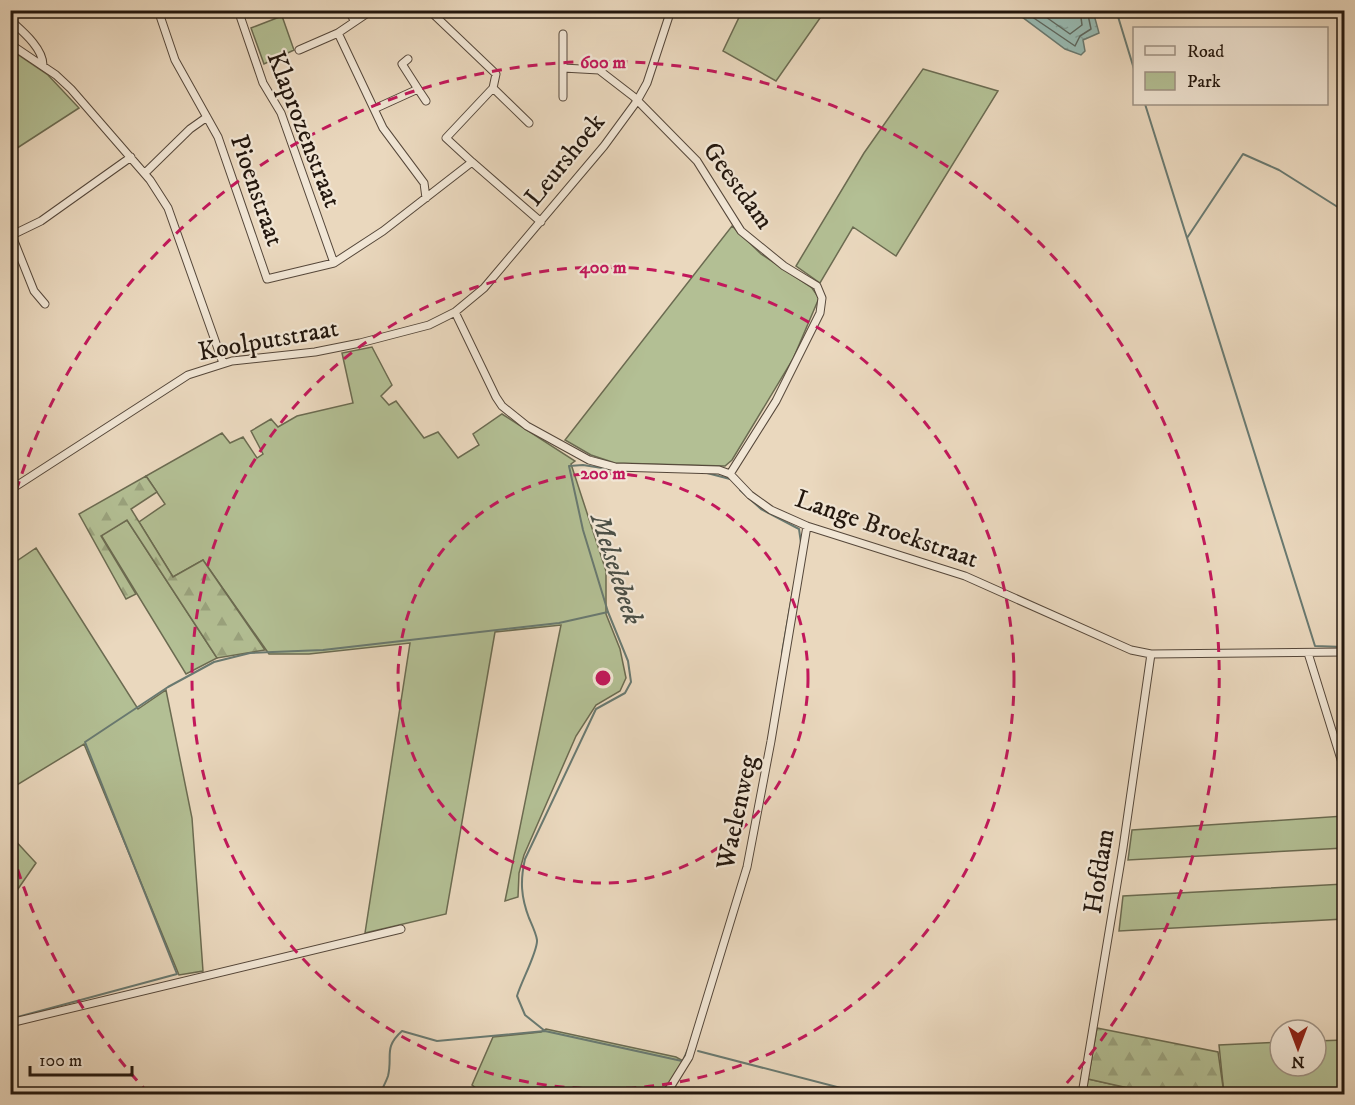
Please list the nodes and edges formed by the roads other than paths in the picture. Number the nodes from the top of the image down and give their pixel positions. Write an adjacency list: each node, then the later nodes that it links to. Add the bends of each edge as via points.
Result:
1 (158, 10): 22 (street, Pioenstraat, via 175,60)
2 (238, 10): 30 (street, Klaprozenstraat, via 263,82 281,113)
3 (348, 10): 8 (street)
4 (372, 10): 8 (street)
5 (429, 10): 16 (street, via 496,74)
6 (671, 10): 20 (street, Leurshoek, via 647,83)
7 (10, 20): 14 (street, via 34,46)
8 (354, 20): 9 (street)
9 (338, 33): 12 (street); 21 (street)
10 (563, 34): 15 (street)
11 (10, 44): 14 (street)
12 (300, 50)
13 (408, 59): 17 (street, via 402,64)
14 (43, 65): 24 (street, via 71,89)
15 (563, 68): 18 (street); 20 (street, Geestdam, via 599,70)
16 (493, 88): 23 (street); 25 (street, via 446,138)
17 (418, 89): 19 (street); 21 (street)
18 (563, 97)
19 (426, 101)
20 (637, 101): 28 (street, Leurshoek); 34 (street, Geestdam, via 698,161 741,231 784,266 817,286 822,298 820,313 776,401)
21 (374, 109): 27 (street, via 396,149 424,183)
22 (207, 117): 26 (street, Pioenstraat); 30 (street, Pioenstraat, via 218,137 267,279)
23 (529, 123)
24 (130, 157): 26 (street); 29 (street, via 41,222)
25 (472, 162): 27 (street); 28 (street)
26 (145, 173): 33 (street, via 168,208)
27 (426, 198): 30 (street)
28 (541, 222): 32 (street, Leurshoek, via 484,288)
29 (11, 236): 31 (street, via 34,291)
30 (334, 263)
31 (45, 304)
32 (455, 312): 33 (street, Koolputstraat, via 429,325 360,343); 34 (street, via 496,398 527,426 589,460 608,466 718,470)
33 (223, 363): 35 (street, Koolputstraat, via 188,375)
34 (730, 474): 36 (street, Lange Broekstraat, via 764,505)
35 (10, 490)
36 (807, 526): 39 (street, Lange Broekstraat, via 965,576 1131,651); 43 (street, Waelenweg, via 747,867 689,1058)
37 (1344, 652): 38 (street, Lange Broekstraat)
38 (1308, 653): 39 (street, Lange Broekstraat); 40 (street)
39 (1152, 654): 44 (street, Hofdam)
40 (1344, 769)
41 (401, 929): 42 (street)
42 (10, 1023)
43 (666, 1095)
44 (1082, 1095)

